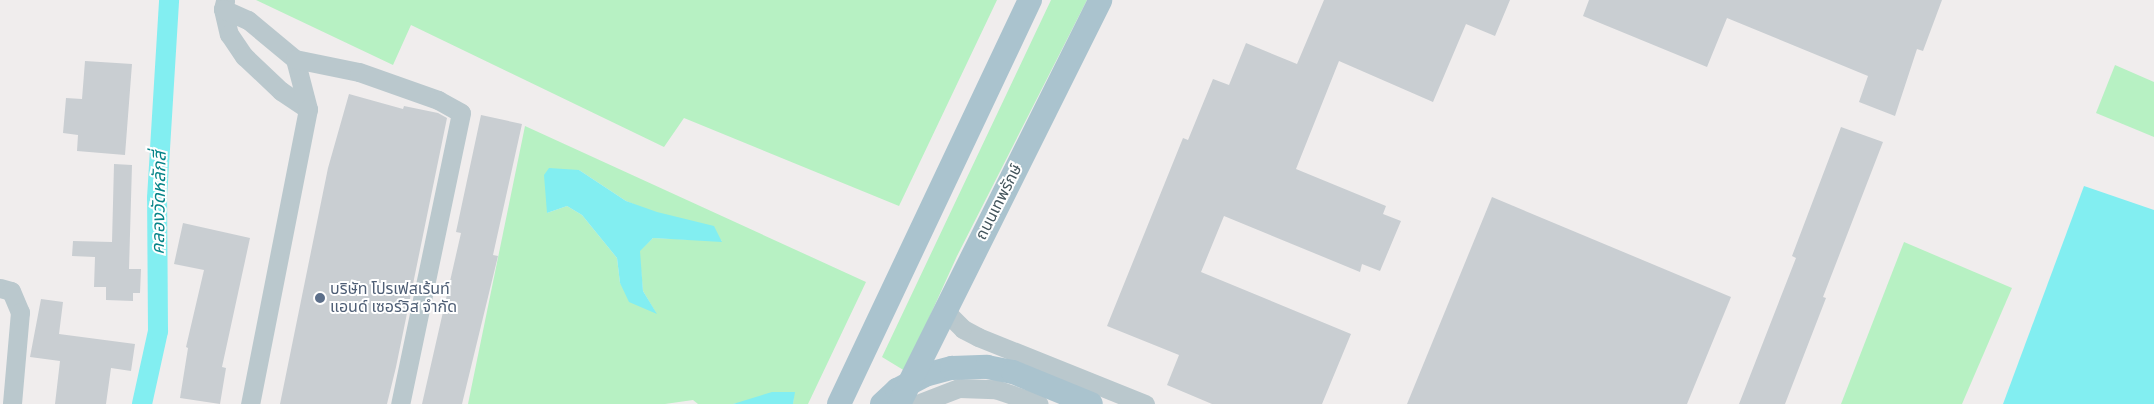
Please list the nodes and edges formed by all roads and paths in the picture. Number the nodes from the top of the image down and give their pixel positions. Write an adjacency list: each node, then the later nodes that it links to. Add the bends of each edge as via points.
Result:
1 (1030, 0): 13 (main road)
2 (1100, 0): 7 (main road, ถนนเทพรักษ์)
3 (224, 4): 4 (street); 5 (street, via 228,34 244,56 281,91)
4 (295, 59): 5 (street); 12 (street, via 359,72 438,100 461,113)
5 (308, 109): 11 (street)
6 (0, 288): 10 (street, via 11,291 20,312)
7 (944, 310): 8 (street, via 963,329); 15 (main road, ถนนเทพรักษ์)
8 (1003, 347): 9 (street, via 984,354 981,362 986,380); 19 (street)
9 (995, 389): 16 (street, via 960,388); 17 (street)
10 (12, 404)
11 (250, 404)
12 (400, 404)
13 (839, 404)
14 (882, 404): 18 (main road, via 897,390 925,375 952,368 987,367 1013,372)
15 (899, 404)
16 (917, 404)
17 (1039, 404)
18 (1091, 404)
19 (1145, 404)

